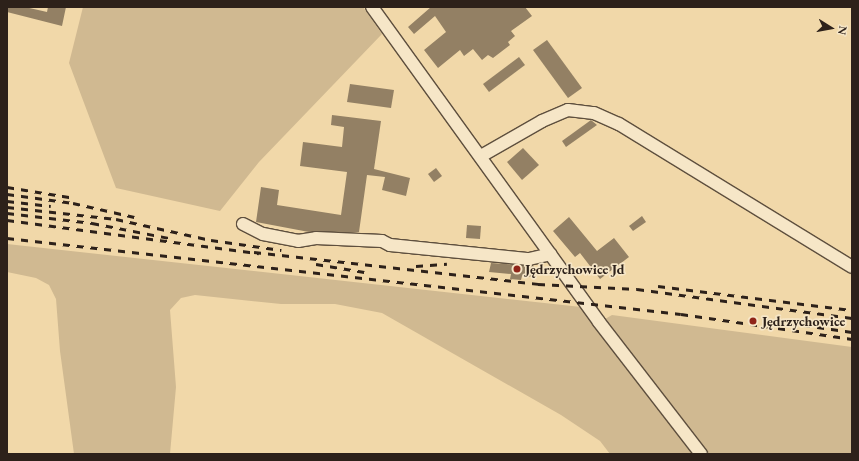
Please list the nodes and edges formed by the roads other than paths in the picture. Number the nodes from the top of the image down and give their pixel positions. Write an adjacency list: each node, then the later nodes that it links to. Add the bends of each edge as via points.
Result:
1 (372, 7): 2 (street)
2 (481, 156): 4 (street); 5 (street, via 542,121 568,110 594,113 619,124)
3 (243, 224): 4 (street, via 263,234 298,241 316,238 382,241 390,246 529,259)
4 (550, 254): 6 (street, via 658,401)
5 (852, 267)
6 (701, 454)

